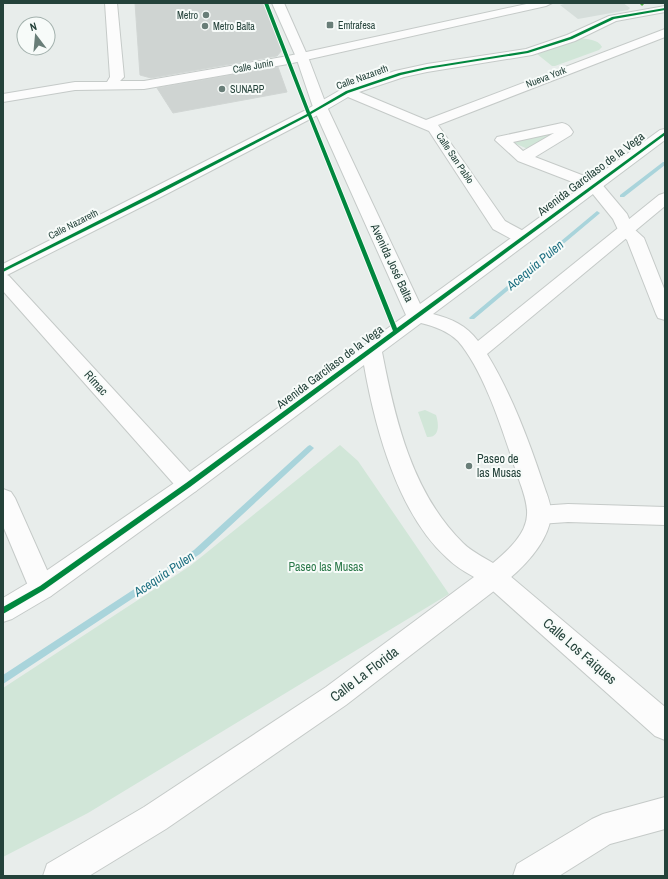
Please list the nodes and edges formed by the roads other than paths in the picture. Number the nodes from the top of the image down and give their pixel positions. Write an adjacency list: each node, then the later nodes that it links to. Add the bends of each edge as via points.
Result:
1 (111, 3): 15 (street, via 117,76)
2 (278, 3): 13 (street, Avenida José Balta)
3 (546, 3): 13 (street, Calle Junín)
4 (643, 6): 5 (street, Calle Nazareth); 6 (street); 7 (street, Calle Nazareth)
5 (665, 9)
6 (665, 22)
7 (585, 31): 9 (street); 12 (street, Calle Nazareth, via 564,41)
8 (665, 33): 11 (street, Nueva York)
9 (598, 36)
10 (611, 42): 11 (street)
11 (624, 47): 14 (street, Nueva York)
12 (528, 52): 14 (street); 16 (street, Calle Nazareth, via 400,74)
13 (302, 57): 15 (street, Calle Junín, via 144,85); 18 (street, Avenida José Balta)
14 (559, 72): 19 (street, Nueva York)
15 (110, 86): 17 (street, Calle Junín, via 75,86)
16 (347, 92): 18 (street, Calle Nazareth); 19 (street, Calle San Pablo)
17 (3, 98)
18 (320, 107): 26 (street, Calle Nazareth); 29 (street, Avenida José Balta)
19 (427, 124): 25 (street, Calle San Pablo, via 434,128 499,225)
20 (665, 133): 22 (street, Avenida Garcilaso de la Vega)
21 (523, 158): 21 (street, via 502,140 562,127 566,132); 22 (street)
22 (594, 185): 24 (street, via 621,218); 25 (street, Avenida Garcilaso de la Vega)
23 (665, 198): 24 (street)
24 (626, 230): 28 (street, via 635,238); 31 (street)
25 (523, 238): 29 (street, Avenida Garcilaso de la Vega)
26 (3, 271)
27 (3, 280): 32 (street, Rímac)
28 (665, 314)
29 (416, 316): 30 (street, Avenida Garcilaso de la Vega); 31 (street, Avenida José Balta, via 436,320 454,328 463,334)
30 (371, 349): 32 (street, Avenida Garcilaso de la Vega); 36 (street, via 387,421 414,494 432,526 455,551)
31 (477, 352): 34 (street, Avenida José Balta, via 500,398 518,443)
32 (188, 486): 37 (street, Avenida Garcilaso de la Vega)
33 (3, 498): 37 (street)
34 (540, 515): 35 (street, via 568,513); 36 (street, Calle La Florida, via 526,546 514,561)
35 (665, 516)
36 (494, 577): 39 (street, Calle Los Faiques); 41 (street, Calle La Florida, via 336,696 154,818)
37 (42, 588): 38 (street, Avenida Garcilaso de la Vega)
38 (3, 611)
39 (665, 726)
40 (665, 813): 42 (street, via 603,830)
41 (59, 876)
42 (529, 876)

